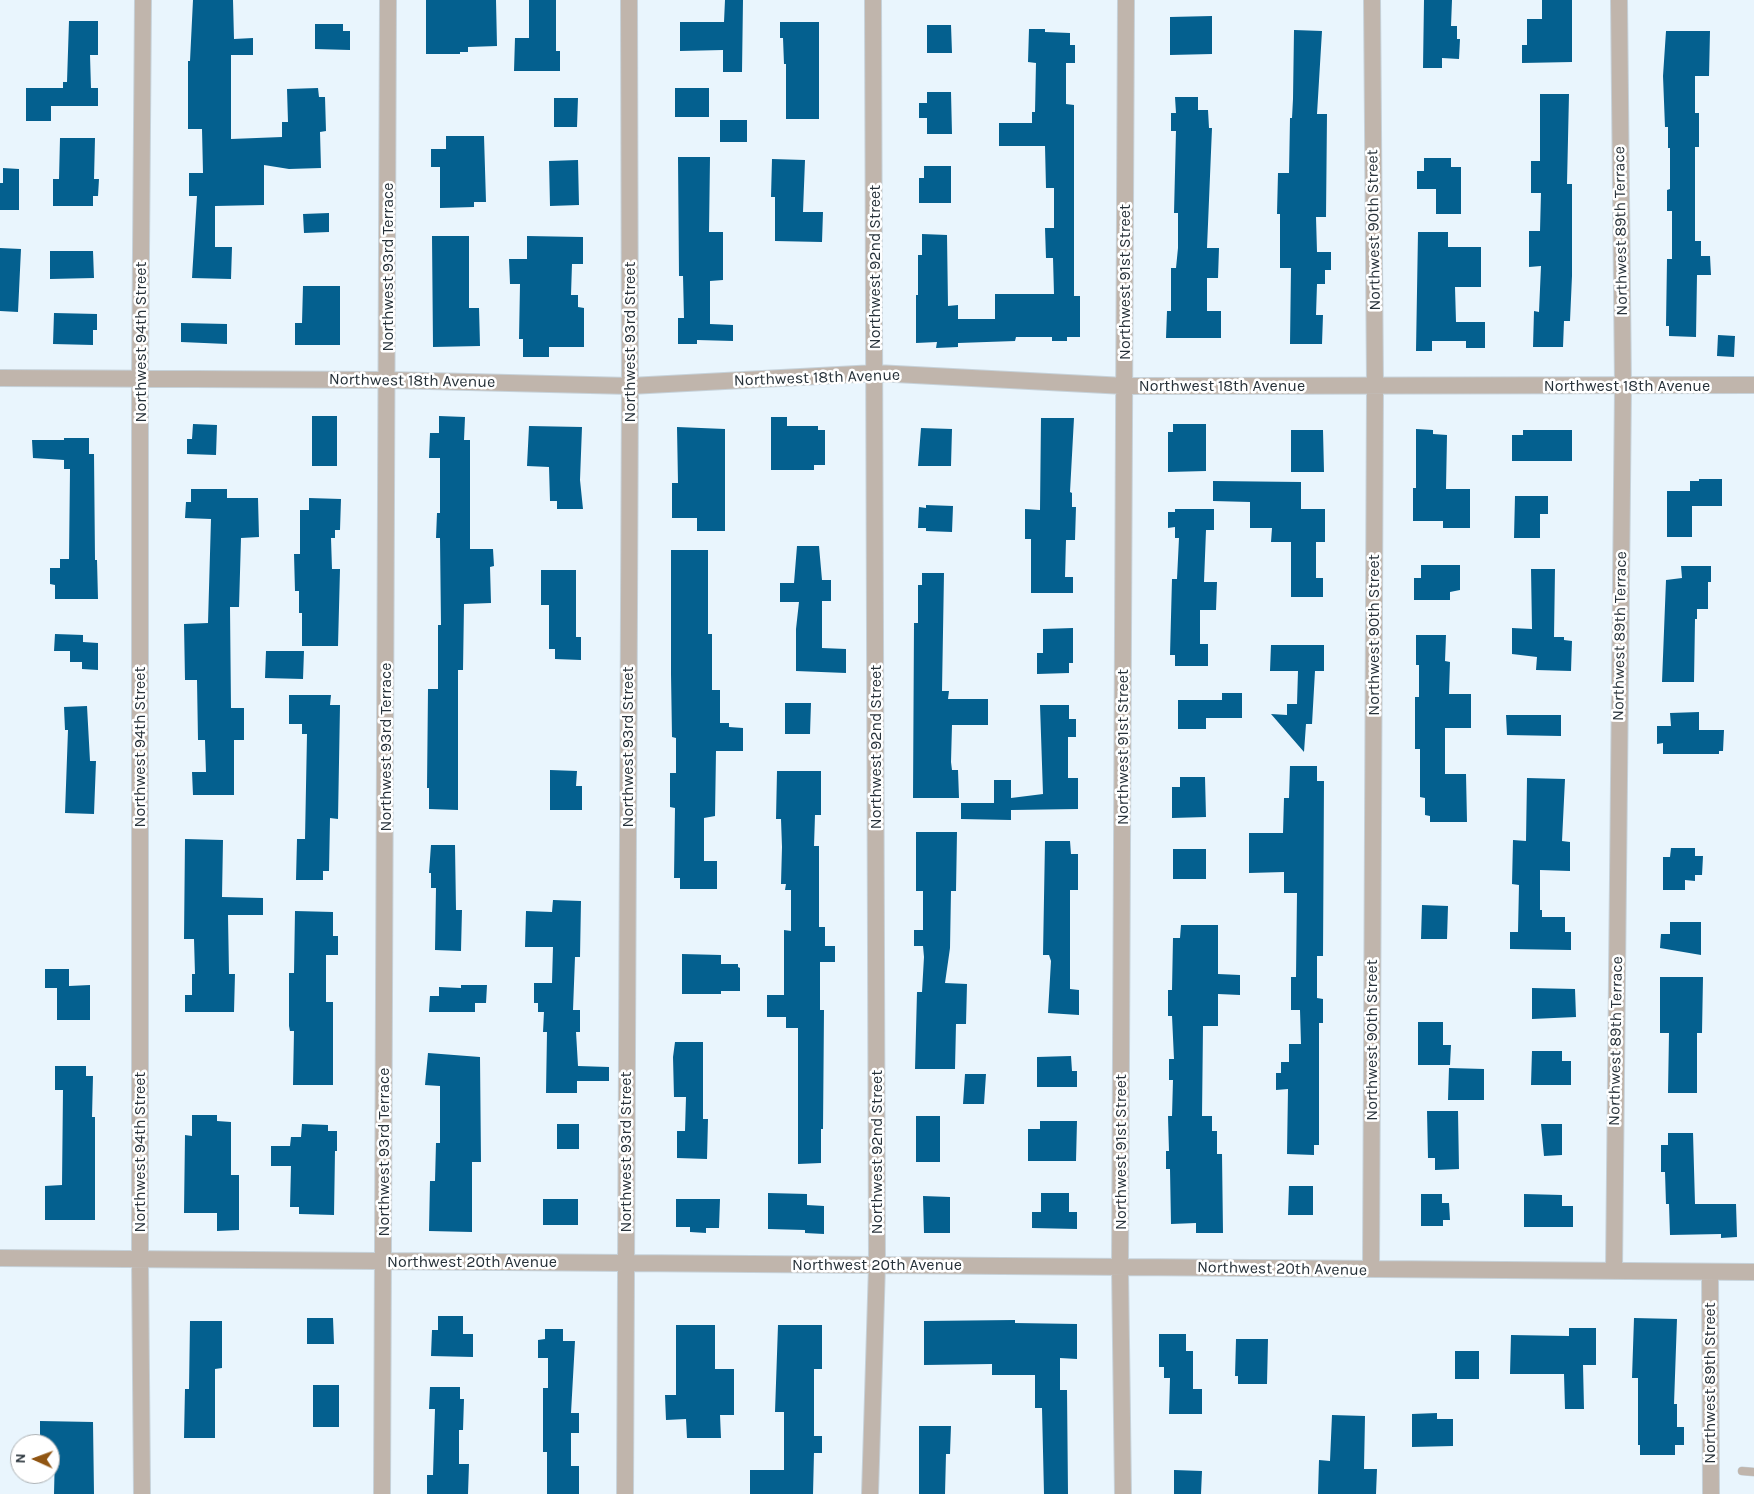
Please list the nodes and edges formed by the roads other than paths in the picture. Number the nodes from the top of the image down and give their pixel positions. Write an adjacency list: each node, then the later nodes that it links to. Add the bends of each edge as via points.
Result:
1 (143, 0): 10 (street, Northwest 94th Street)
2 (388, 0): 11 (street, Northwest 93rd Terrace)
3 (629, 0): 14 (street, Northwest 93rd Street)
4 (873, 0): 8 (street, Northwest 92nd Street)
5 (1126, 0): 15 (street, Northwest 91st Street)
6 (1372, 0): 12 (street, Northwest 90th Street)
7 (1619, 0): 16 (street, Northwest 89th Terrace)
8 (876, 373): 14 (street, Northwest 18th Avenue); 15 (street, Northwest 18th Avenue); 21 (street, Northwest 92nd Street)
9 (0, 378): 10 (street, Northwest 18th Avenue)
10 (140, 378): 11 (street, Northwest 18th Avenue); 18 (street, Northwest 94th Street)
11 (388, 380): 14 (street, Northwest 18th Avenue); 19 (street, Northwest 93rd Terrace)
12 (1375, 385): 15 (street, Northwest 18th Avenue); 16 (street, Northwest 18th Avenue); 23 (street, Northwest 90th Street)
13 (1754, 385): 16 (street, Northwest 18th Avenue)
14 (630, 386): 20 (street, Northwest 93rd Street)
15 (1125, 386): 22 (street, Northwest 91st Street)
16 (1623, 387): 24 (street, Northwest 89th Terrace)
17 (0, 1258): 18 (street, Northwest 20th Avenue)
18 (140, 1259): 19 (street, Northwest 20th Avenue); 29 (street, Northwest 94th Street)
19 (383, 1261): 20 (street, Northwest 20th Avenue); 30 (street, Northwest 93rd Terrace)
20 (626, 1263): 21 (street, Northwest 20th Avenue); 31 (street, Northwest 93rd Street)
21 (877, 1265): 22 (street, Northwest 20th Avenue); 32 (street, Northwest 92nd Street)
22 (1120, 1267): 23 (street, Northwest 20th Avenue); 33 (street, Northwest 91st Street)
23 (1371, 1269): 24 (street, Northwest 20th Avenue)
24 (1614, 1271): 25 (street, Northwest 20th Avenue)
25 (1710, 1272): 26 (street, Northwest 20th Avenue); 34 (street, Northwest 89th Street)
26 (1754, 1272)
27 (1742, 1471): 28 (lane)
28 (1754, 1472)
29 (142, 1494)
30 (382, 1494)
31 (625, 1494)
32 (870, 1494)
33 (1123, 1494)
34 (1711, 1494)

